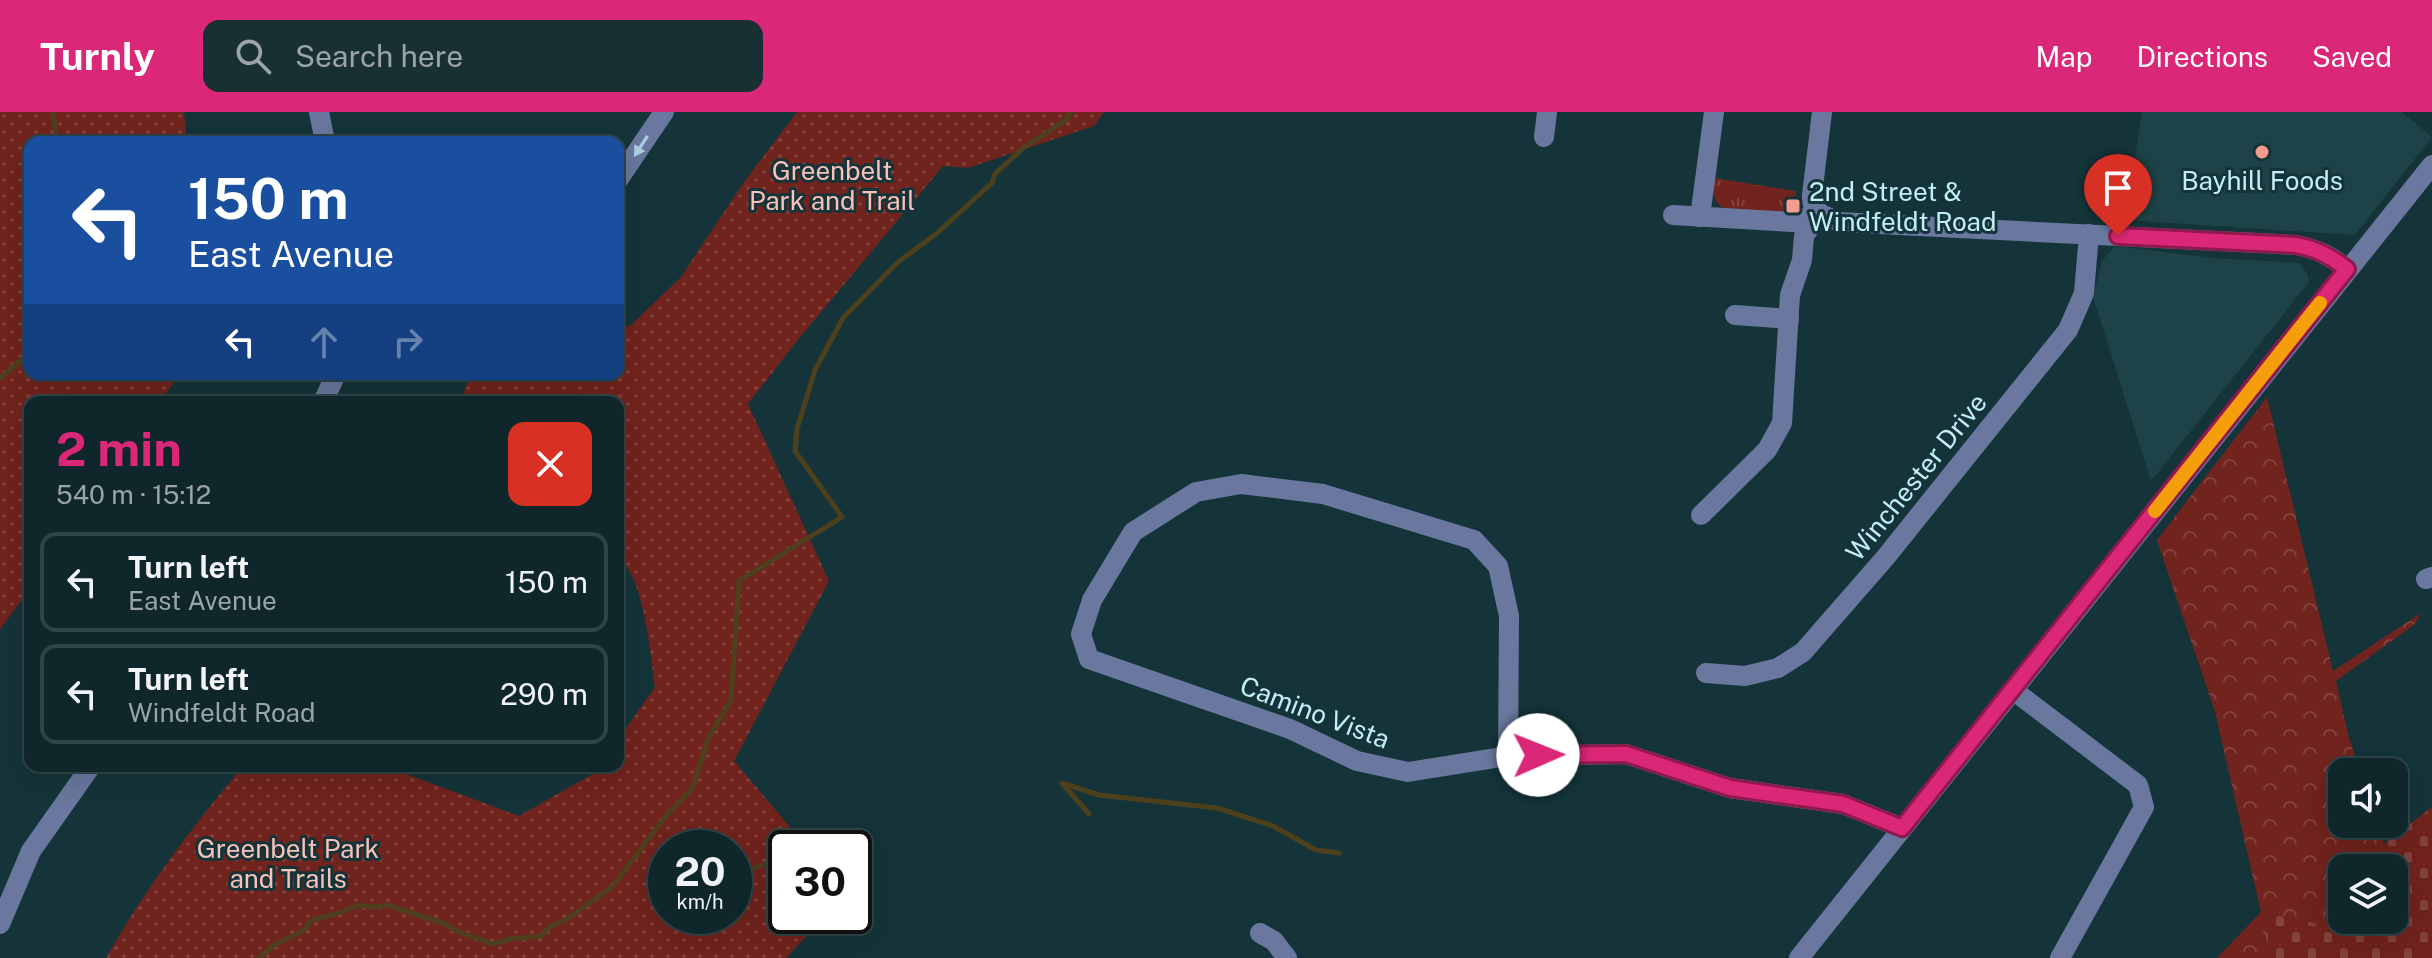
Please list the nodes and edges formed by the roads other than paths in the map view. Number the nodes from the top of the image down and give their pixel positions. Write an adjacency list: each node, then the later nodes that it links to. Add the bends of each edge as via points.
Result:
1 (319, 112): 6 (street)
2 (664, 112): 9 (street, one-way to 9)
3 (1547, 112): 7 (street)
4 (1714, 112): 12 (street)
5 (1822, 112): 10 (street, via 1812,195)
6 (324, 136)
7 (1544, 137)
8 (2432, 165): 14 (street)
9 (624, 171)
10 (1819, 213): 12 (street, via 1793,222); 13 (street, via 1839,222); 16 (street, via 1804,236)
11 (1673, 215): 12 (street)
12 (1700, 217)
13 (2089, 234): 14 (street, via 2296,245 2331,256); 18 (street, Winchester Drive, via 2084,293 2068,330 1803,652 1778,668 1745,676)
14 (2347, 269): 19 (street)
15 (1735, 315): 16 (street)
16 (1789, 319): 17 (street, via 1782,423 1767,450)
17 (1701, 515)
18 (1706, 673)
19 (2013, 690): 22 (street); 27 (street, via 2138,785 2144,807)
20 (1508, 756): 20 (street, Camino Vista, via 1509,616 1498,566 1474,540 1323,494 1241,484 1196,492 1133,532 1092,600 1081,634 1089,659 1290,729 1357,761 1408,772); 22 (street, Camino Vista, via 1626,754 1730,788 1843,804)
21 (87, 772): 23 (street, via 31,851)
22 (1902, 828): 26 (street)
23 (0, 924)
24 (1260, 933): 25 (street)
25 (1287, 958)
26 (1799, 958)
27 (2060, 958)

